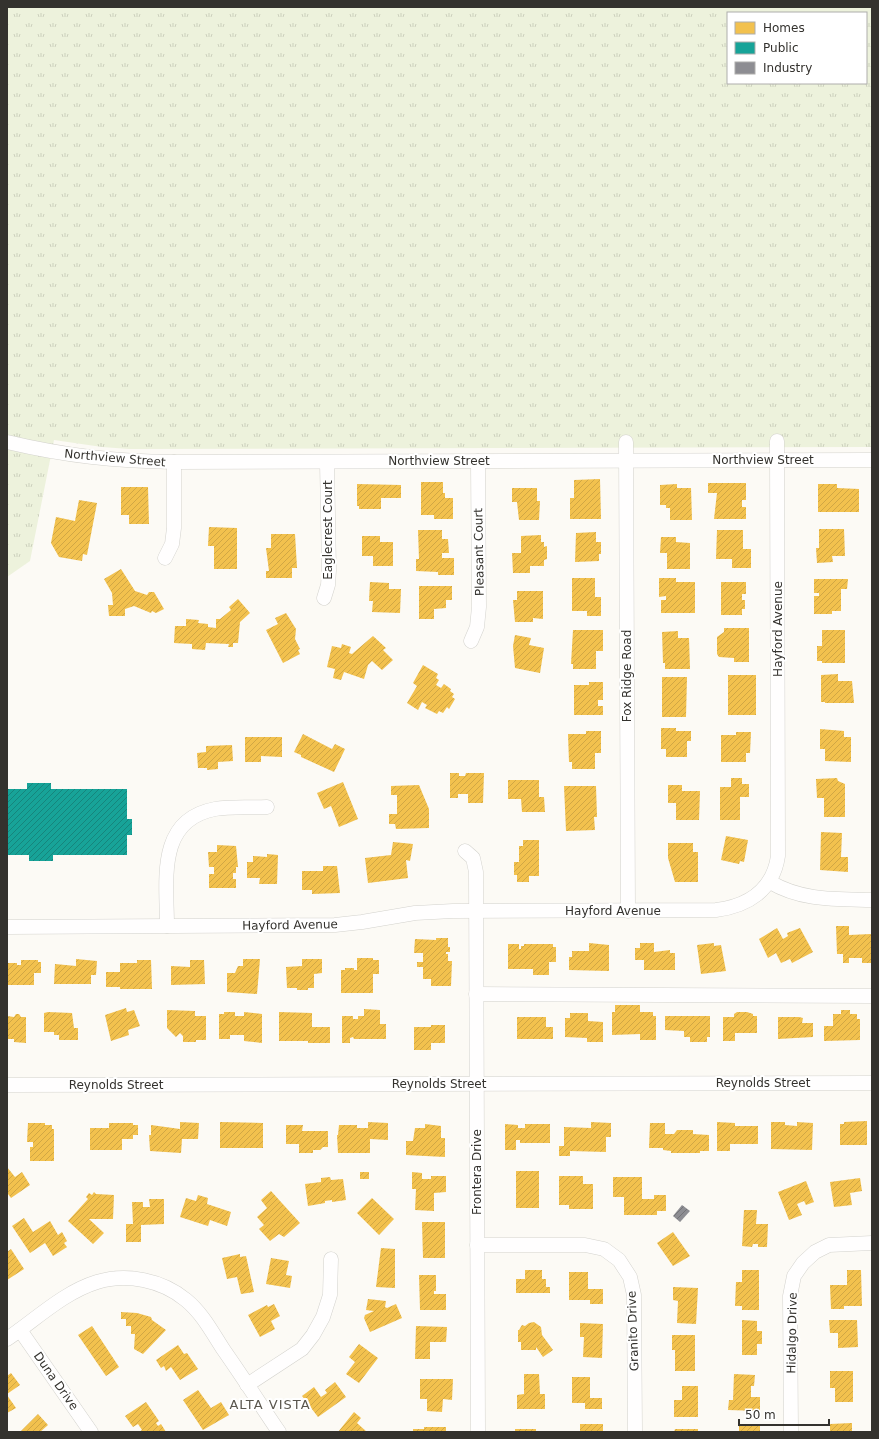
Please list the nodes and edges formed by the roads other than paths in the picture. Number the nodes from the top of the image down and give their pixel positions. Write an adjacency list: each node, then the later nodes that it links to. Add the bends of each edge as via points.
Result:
1 (777, 441): 4 (street, Hayford Avenue)
2 (7, 442): 8 (street, Northview Street, via 94,458)
3 (626, 442): 7 (street, Fox Ridge Road)
4 (777, 460): 5 (street, Northview Street); 7 (street, Northview Street); 15 (street, Hayford Avenue, via 778,856 776,870)
5 (872, 460)
6 (478, 461): 7 (street, Northview Street); 9 (street, Northview Street); 12 (street, Pleasant Court, via 479,607 477,627)
7 (626, 461): 17 (street, Fox Ridge Road)
8 (174, 462): 9 (street, Northview Street); 10 (street, via 174,528 172,544)
9 (327, 462): 11 (street, Eaglecrest Court, via 329,570)
10 (165, 558)
11 (324, 598)
12 (471, 641)
13 (268, 807): 19 (street, via 216,808 198,813 183,824 172,840 168,856)
14 (465, 851): 18 (street, Frontera Drive, via 473,858 476,872)
15 (770, 882): 16 (street, via 783,890 813,898); 17 (street, Hayford Avenue, via 758,894 730,908)
16 (872, 900)
17 (628, 910): 18 (street, Hayford Avenue)
18 (476, 911): 19 (street, Hayford Avenue, via 415,913 335,925); 21 (street, Frontera Drive)
19 (167, 926): 20 (street, Hayford Avenue)
20 (7, 927)
21 (476, 994): 22 (street); 24 (street, Frontera Drive)
22 (872, 996)
23 (872, 1083): 24 (street, Reynolds Street)
24 (476, 1084): 25 (street, Reynolds Street); 27 (street, Frontera Drive)
25 (7, 1085)
26 (872, 1243): 36 (street, Hidalgo Drive, via 829,1245 803,1263 794,1276 790,1296)
27 (477, 1245): 34 (street, Frontera Drive); 35 (street, Granito Drive, via 585,1245 604,1249 619,1260 630,1278 634,1295)
28 (331, 1258): 31 (street, via 330,1295 323,1317 313,1335 302,1349)
29 (20, 1330): 30 (street); 31 (street, via 71,1294 97,1282 121,1278 146,1280 186,1300 204,1319); 32 (street, Duna Drive)
30 (7, 1339)
31 (248, 1385): 33 (street)
32 (91, 1432)
33 (279, 1432)
34 (478, 1432)
35 (635, 1432)
36 (791, 1432)

